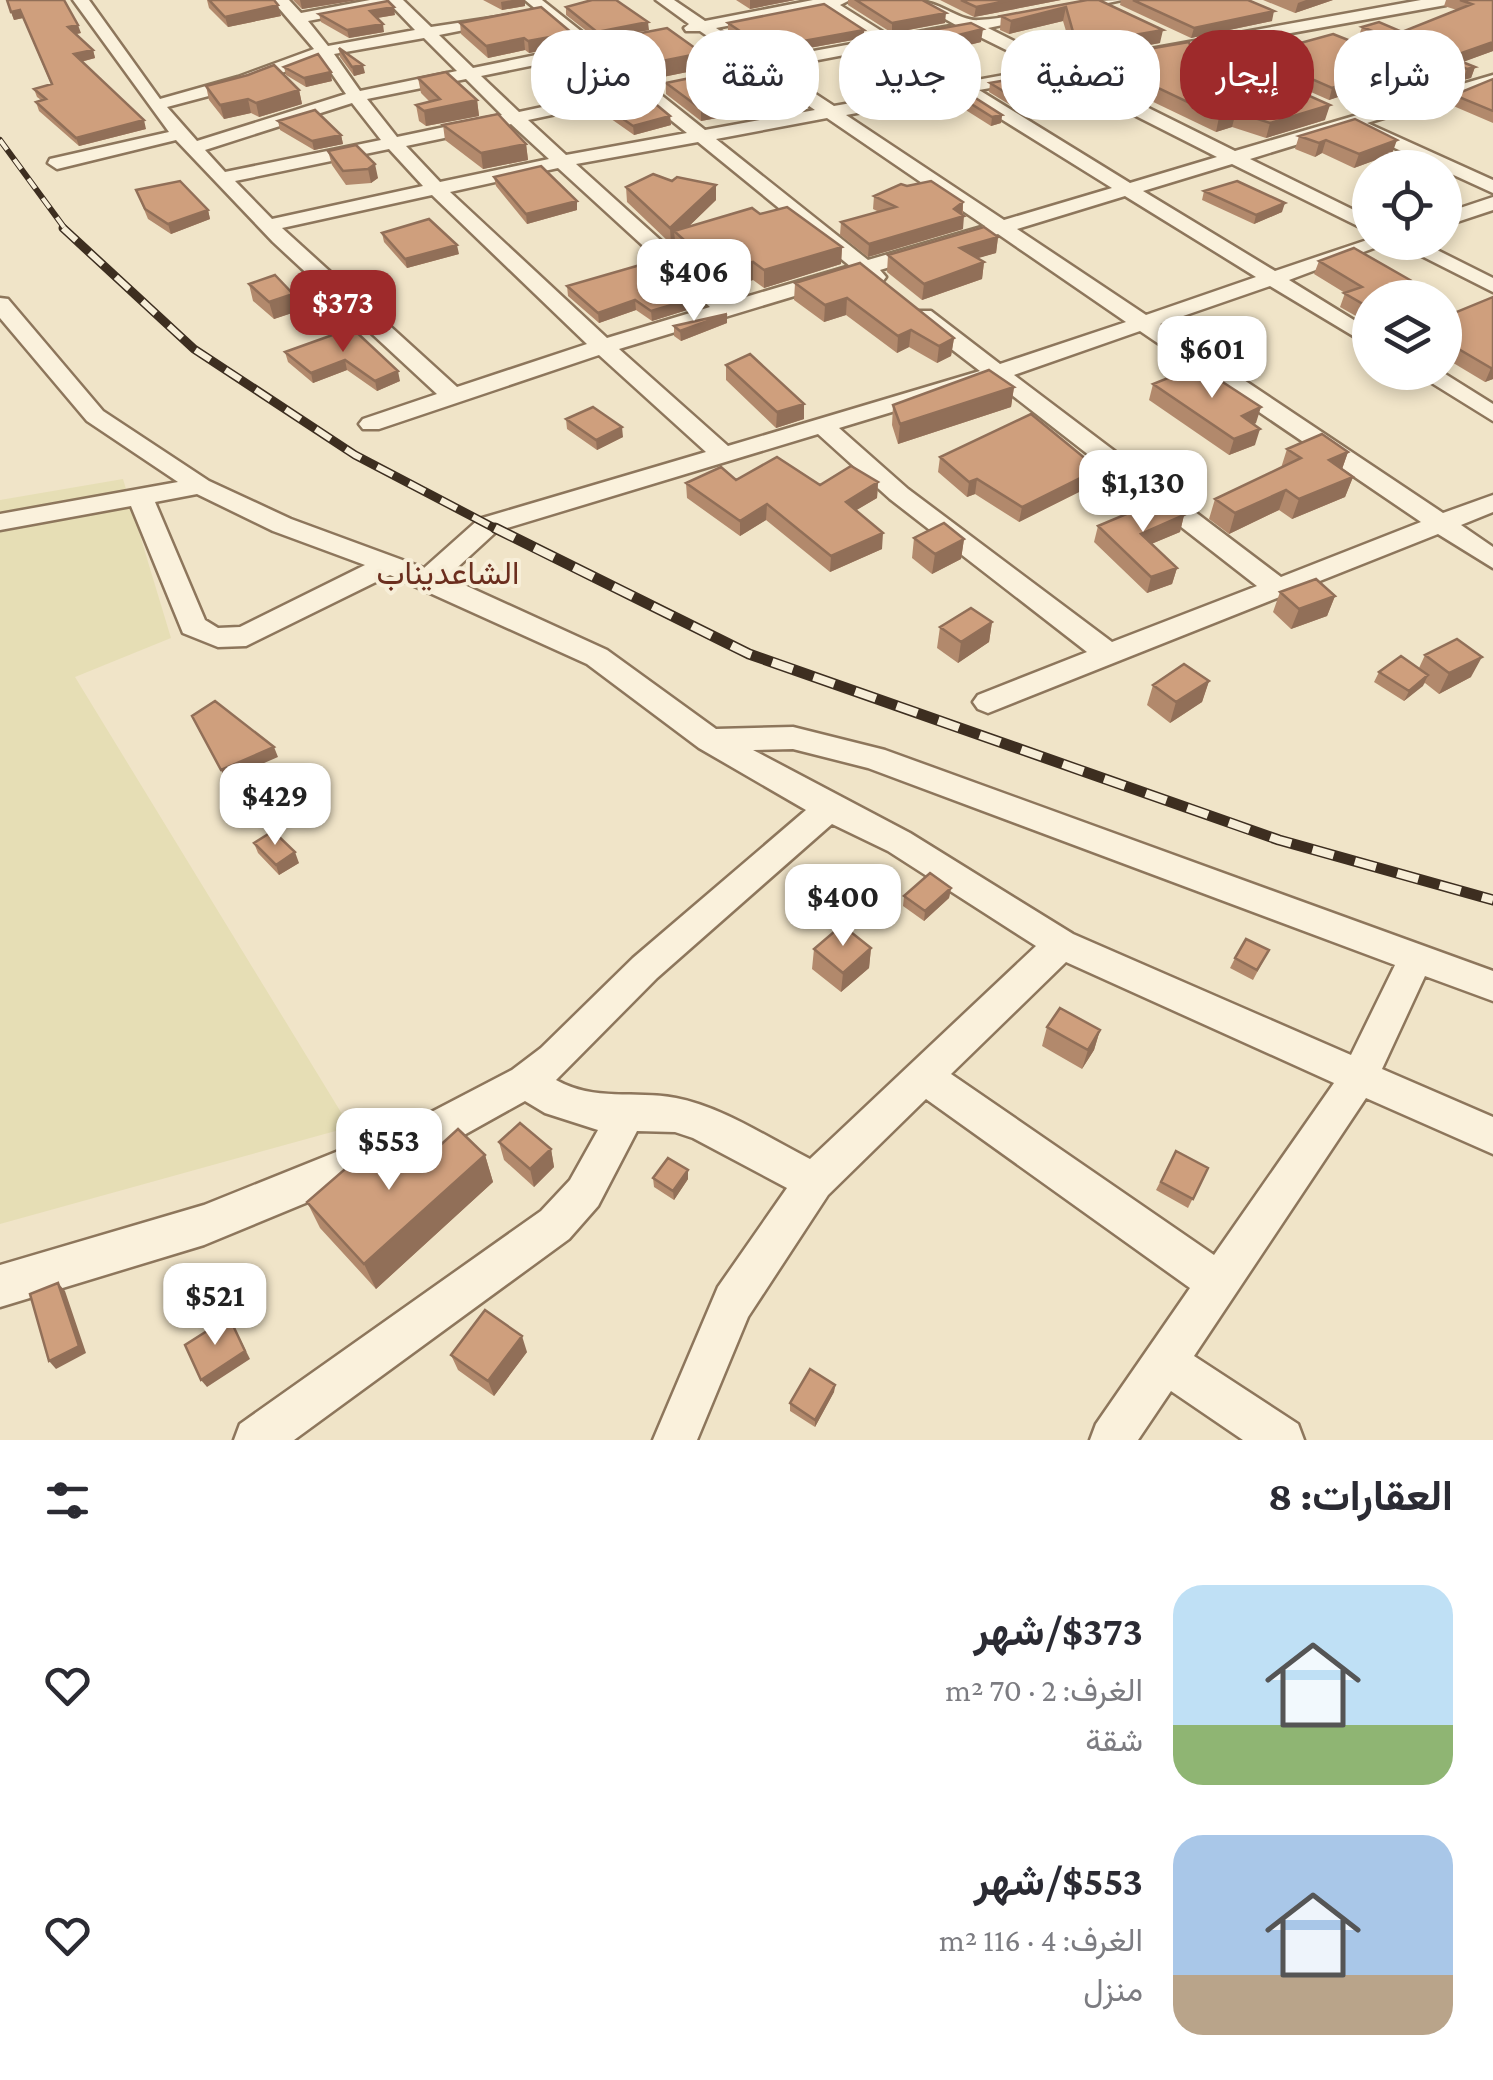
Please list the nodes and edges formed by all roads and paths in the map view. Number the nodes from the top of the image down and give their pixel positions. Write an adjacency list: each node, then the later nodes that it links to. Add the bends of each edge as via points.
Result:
1 (81, 0): 35 (street)
2 (280, 0): 11 (street)
3 (395, 0): 11 (street); 21 (street)
4 (664, 0): 14 (street)
5 (919, 0): 15 (street)
6 (1446, 0): 13 (street)
7 (830, 1): 14 (street); 18 (street)
8 (1100, 1): 12 (street); 15 (street)
9 (548, 6): 16 (street); 21 (street)
10 (1270, 12): 13 (street)
11 (298, 18): 25 (street)
12 (1131, 21)
13 (1299, 25): 20 (street); 23 (street)
14 (701, 26): 17 (street); 22 (street)
15 (975, 27): 19 (street); 24 (street)
16 (579, 30)
17 (708, 30)
18 (871, 30)
19 (959, 30)
20 (1273, 30)
21 (429, 32): 25 (street); 27 (street)
22 (666, 34)
23 (1334, 39)
24 (1001, 40)
25 (325, 51): 31 (street); 35 (street)
26 (531, 61): 27 (street)
27 (468, 73): 31 (street); 40 (street)
28 (1493, 80): 29 (street)
29 (1465, 88)
30 (1465, 90): 34 (street)
31 (354, 97): 45 (street); 46 (street)
32 (981, 97): 53 (street)
33 (666, 99): 44 (street)
34 (1493, 101)
35 (156, 104): 45 (street)
36 (819, 104): 38 (street)
37 (839, 111): 38 (street)
38 (831, 113): 44 (street); 58 (street)
39 (531, 115): 40 (street)
40 (515, 118): 46 (street); 48 (street)
41 (1157, 120): 47 (street)
42 (1335, 120): 47 (street)
43 (1344, 120): 51 (street)
44 (701, 136): 48 (street); 61 (street)
45 (187, 141): 49 (street); 50 (street)
46 (392, 143): 50 (street); 52 (street)
47 (1232, 158): 53 (street); 56 (street)
48 (562, 161): 52 (street); 65 (street)
49 (57, 163)
50 (222, 178): 57 (street)
51 (1493, 187)
52 (436, 188): 57 (street); 68 (street)
53 (1128, 189): 58 (street); 62 (street)
54 (1493, 203): 55 (street)
55 (1462, 214)
56 (1352, 217)
57 (271, 225): 71 (street)
58 (1001, 228): 61 (street); 66 (street)
59 (1352, 252): 62 (street)
60 (1440, 260): 63 (street)
61 (864, 268): 65 (street); 69 (street)
62 (1273, 279): 66 (street); 67 (street)
63 (1493, 286)
64 (0, 304): 76 (street, via 95,416)
65 (724, 309): 68 (street)
66 (1142, 324): 69 (street); 80 (street)
67 (1352, 327)
68 (604, 346): 71 (street); 75 (street)
69 (994, 374): 74 (street); 84 (street)
70 (1454, 390): 72 (street)
71 (453, 396): 73 (street)
72 (1493, 414)
73 (372, 424)
74 (822, 426): 75 (street); 85 (street)
75 (725, 456): 83 (street, via 488,525)
76 (200, 486): 77 (street); 82 (street, via 282,526)
77 (140, 497): 79 (street); 82 (street, via 193,626 207,636 246,636)
78 (1493, 503): 80 (street)
79 (0, 522)
80 (1442, 524): 81 (street); 84 (street)
81 (1493, 559)
82 (388, 565): 83 (street)
83 (428, 579): 87 (street, via 597,656)
84 (1278, 588): 85 (street)
85 (1109, 654): 86 (street)
86 (988, 702)
87 (710, 740): 88 (street); 90 (street, via 793,738 874,758)
88 (829, 808): 89 (street, via 899,842); 94 (street, via 644,968)
89 (1062, 944): 92 (street); 93 (street)
90 (1416, 957): 91 (street); 93 (street)
91 (1493, 986)
92 (922, 1076): 97 (street); 98 (street)
93 (1359, 1077): 96 (street); 98 (street)
94 (525, 1082): 95 (street, via 591,1112); 99 (street, via 432,1132 204,1225)
95 (628, 1111): 97 (street, via 702,1123); 101 (street, via 584,1193 555,1225)
96 (1493, 1136)
97 (814, 1182): 103 (street, via 733,1302)
98 (1218, 1284): 100 (street)
99 (0, 1286)
100 (1165, 1362): 104 (street); 105 (street)
101 (288, 1426): 102 (street)
102 (256, 1440)
103 (675, 1440)
104 (1112, 1440)
105 (1282, 1440)

